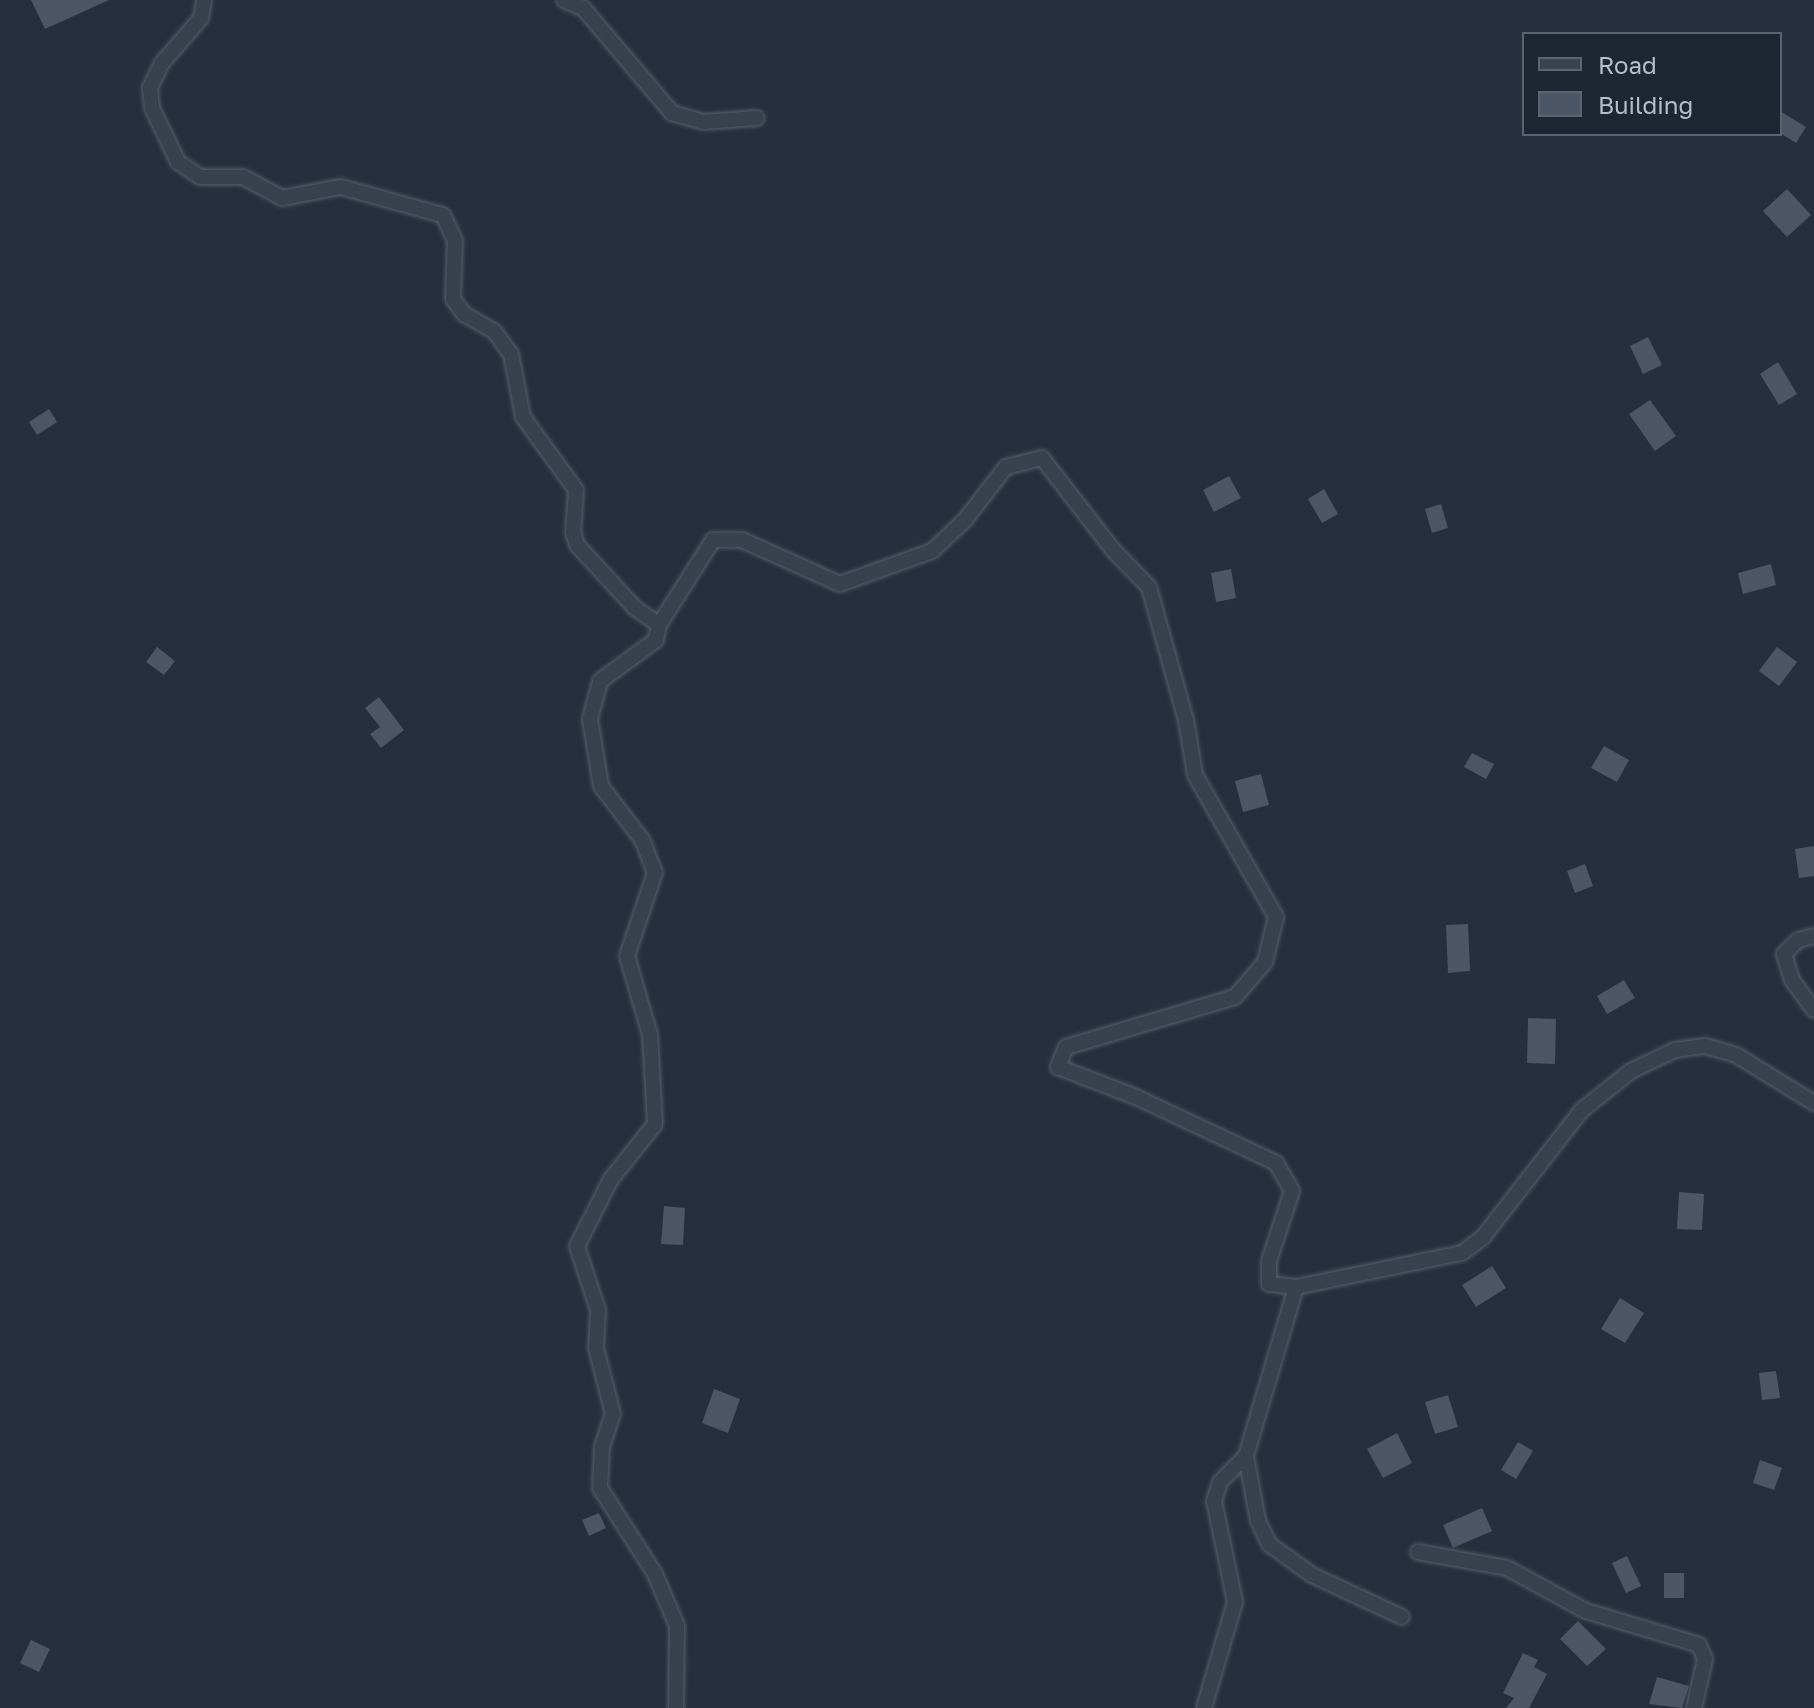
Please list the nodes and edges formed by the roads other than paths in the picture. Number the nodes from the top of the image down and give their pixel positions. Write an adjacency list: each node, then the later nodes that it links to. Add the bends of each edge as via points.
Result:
1 (204, 0): 4 (street, via 201,18 162,63 150,88 152,108 178,162 200,177 243,177 282,198 341,187 443,215 455,241 453,299 464,314 494,331 511,354 523,417 576,490 577,545 635,608)
2 (564, 0): 3 (street, via 583,8 672,113 703,122)
3 (757, 118)
4 (659, 625): 8 (street, via 713,540 742,540 840,584 932,551 965,520 1006,467 1042,458 1149,587 1186,720 1195,775 1276,917 1265,962 1235,997 1066,1047 1058,1067 1276,1163 1292,1191 1269,1261 1269,1284); 12 (street, via 656,640 600,681 590,719 601,786 643,841 655,873 627,956 650,1035 655,1124 611,1179 577,1246 598,1310 596,1348 613,1414 602,1447 600,1488 655,1574 677,1626)
5 (1814, 936): 6 (street, via 1798,940 1784,954 1792,980)
6 (1814, 1010)
7 (1814, 1103): 8 (street, via 1736,1055 1705,1046 1675,1050 1631,1071 1582,1110 1483,1237 1462,1253)
8 (1296, 1287): 9 (street)
9 (1246, 1456): 11 (street, via 1258,1521 1269,1544 1312,1575); 13 (street, via 1220,1482 1214,1501 1235,1602)
10 (1418, 1552): 14 (street, via 1507,1568 1586,1611 1699,1645 1705,1659)
11 (1402, 1617)
12 (676, 1708)
13 (1204, 1708)
14 (1694, 1708)

